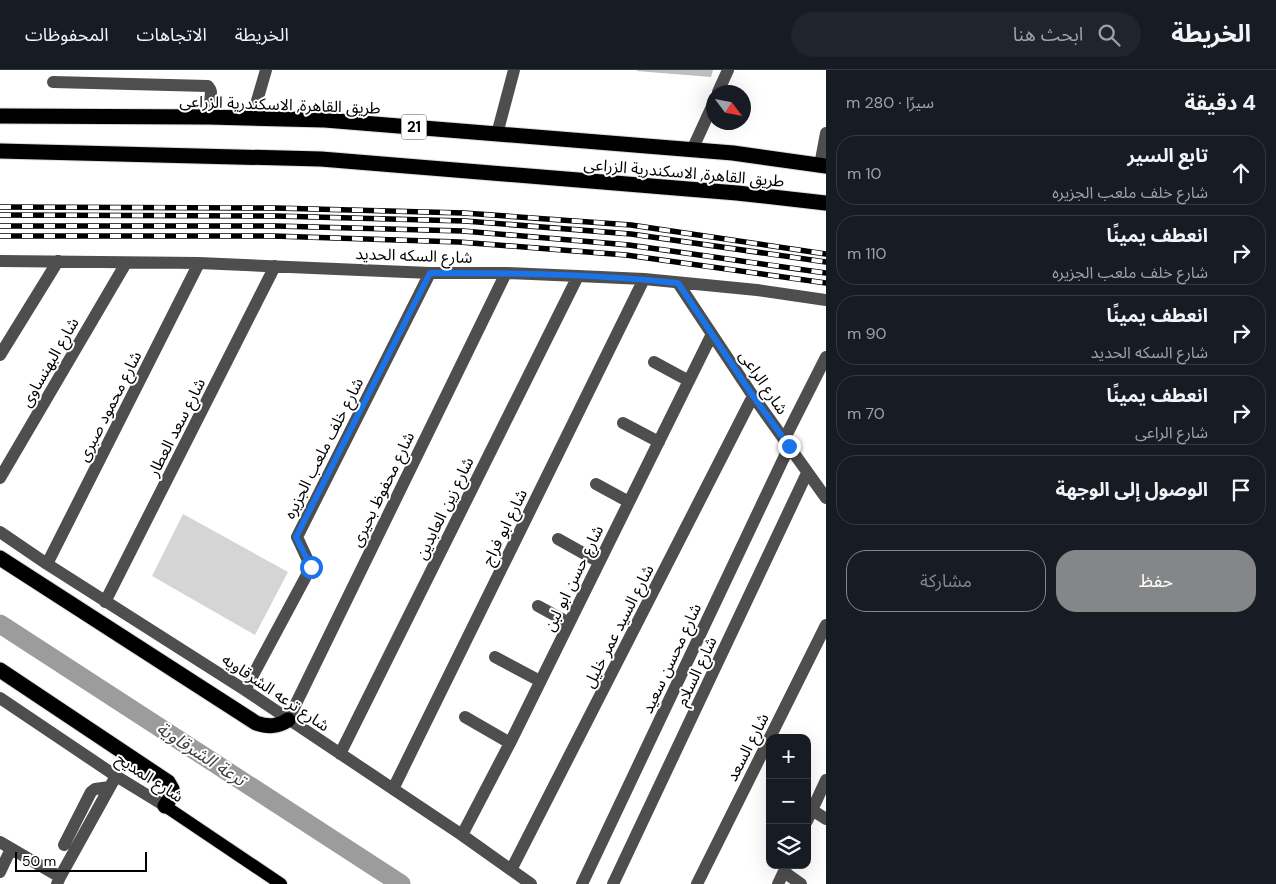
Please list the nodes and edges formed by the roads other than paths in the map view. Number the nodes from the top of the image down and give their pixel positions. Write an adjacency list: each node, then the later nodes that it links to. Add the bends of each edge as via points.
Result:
1 (266, 70): 8 (street)
2 (514, 70): 11 (street)
3 (728, 70): 5 (street)
4 (53, 82): 7 (street, via 208,86 211,92)
5 (721, 85)
6 (0, 116): 7 (highway, طريق القاهرة, الاسكندرية الزراعى / 21)
7 (209, 117): 8 (highway, طريق القاهرة, الاسكندرية الزراعى / 21)
8 (252, 118): 11 (highway, طريق القاهرة, الاسكندرية الزراعى / 21, via 325,120)
9 (706, 119): 12 (street)
10 (826, 133): 14 (street)
11 (497, 134): 12 (highway, طريق القاهرة, الاسكندرية الزراعى / 21)
12 (692, 150): 14 (highway, طريق القاهرة, الاسكندرية الزراعى / 21)
13 (0, 151): 15 (highway, طريق القاهرة, الاسكندرية الزراعى, via 321,159)
14 (823, 165)
15 (826, 203)
16 (0, 261): 17 (street, شارع السكه الحديد)
17 (58, 261): 18 (street, شارع السكه الحديد); 28 (street)
18 (126, 263): 19 (street, شارع السكه الحديد); 37 (street, شارع البهنساوى)
19 (199, 263): 20 (street, شارع السكه الحديد); 45 (street, شارع محمود صبرى)
20 (275, 266): 21 (street, شارع السكه الحديد); 46 (street, شارع سعد العطار)
21 (430, 273): 22 (street, شارع السكه الحديد); 53 (street, شارع خلف ملعب الجزيره, via 296,537 311,567)
22 (506, 273): 23 (street, شارع السكه الحديد); 56 (street, شارع محفوظ بحيرى)
23 (578, 276): 24 (street, شارع السكه الحديد); 58 (street, شارع زين العابدين)
24 (644, 279): 25 (street, شارع السكه الحديد); 62 (street, شارع ابو فراج)
25 (678, 283): 26 (street, شارع السكه الحديد); 27 (street, شارع الراعى)
26 (826, 300)
27 (712, 334): 31 (street, شارع حسن ابو لبن); 32 (street, شارع الراعى)
28 (0, 356)
29 (826, 357): 35 (street, شارع محسن سعيد)
30 (654, 362): 31 (street)
31 (689, 381): 34 (street, شارع حسن ابو لبن)
32 (753, 396): 35 (street, شارع الراعى); 73 (street, شارع السيد عمر خليل)
33 (623, 422): 34 (street)
34 (659, 442): 40 (street, شارع حسن ابو لبن)
35 (787, 443): 36 (street, شارع الراعى); 78 (street, شارع محسن سعيد)
36 (807, 473): 39 (street, شارع الراعى); 79 (street, شارع السلام)
37 (0, 478)
38 (596, 484): 40 (street)
39 (826, 498)
40 (629, 502): 44 (street, شارع حسن ابو لبن)
41 (0, 532): 45 (street, شارع ترعه الشرقاويه)
42 (558, 539): 44 (street)
43 (0, 558): 56 (highway, via 256,723 271,726)
44 (599, 562): 48 (street, شارع حسن ابو لبن)
45 (47, 564): 46 (street, شارع ترعه الشرقاويه)
46 (106, 602): 53 (street, شارع ترعه الشرقاويه)
47 (538, 606): 48 (street)
48 (569, 623): 52 (street, شارع حسن ابو لبن)
49 (826, 625): 80 (street, شارع السعد)
50 (495, 657): 52 (street)
51 (0, 670): 63 (highway, via 168,782 172,789 171,798)
52 (540, 682): 57 (street, شارع حسن ابو لبن)
53 (245, 690): 56 (street, شارع ترعه الشرقاويه)
54 (0, 698): 59 (street, شارع المديح)
55 (465, 717): 57 (street)
56 (288, 720): 58 (street, شارع ترعه الشرقاويه)
57 (510, 743): 67 (street, شارع حسن ابو لبن)
58 (340, 754): 62 (street, شارع ترعه الشرقاويه)
59 (116, 776): 61 (street); 63 (street, شارع المديح)
60 (826, 780): 64 (street)
61 (110, 787): 69 (street, via 91,792); 75 (street)
62 (392, 789): 67 (street, شارع ترعه الشرقاويه)
63 (165, 806): 76 (main road, شارع المديح)
64 (811, 813)
65 (811, 815): 66 (street)
66 (826, 820)
67 (462, 836): 73 (street, شارع ترعه الشرقاويه)
68 (0, 842): 70 (street)
69 (64, 845)
70 (11, 849): 74 (street); 75 (street)
71 (785, 869): 81 (street)
72 (786, 869): 82 (street)
73 (511, 870): 77 (street, شارع ترعه الشرقاويه)
74 (0, 872)
75 (58, 882)
76 (281, 884)
77 (531, 884)
78 (582, 884)
79 (613, 884)
80 (696, 884)
81 (778, 884)
82 (801, 884)

